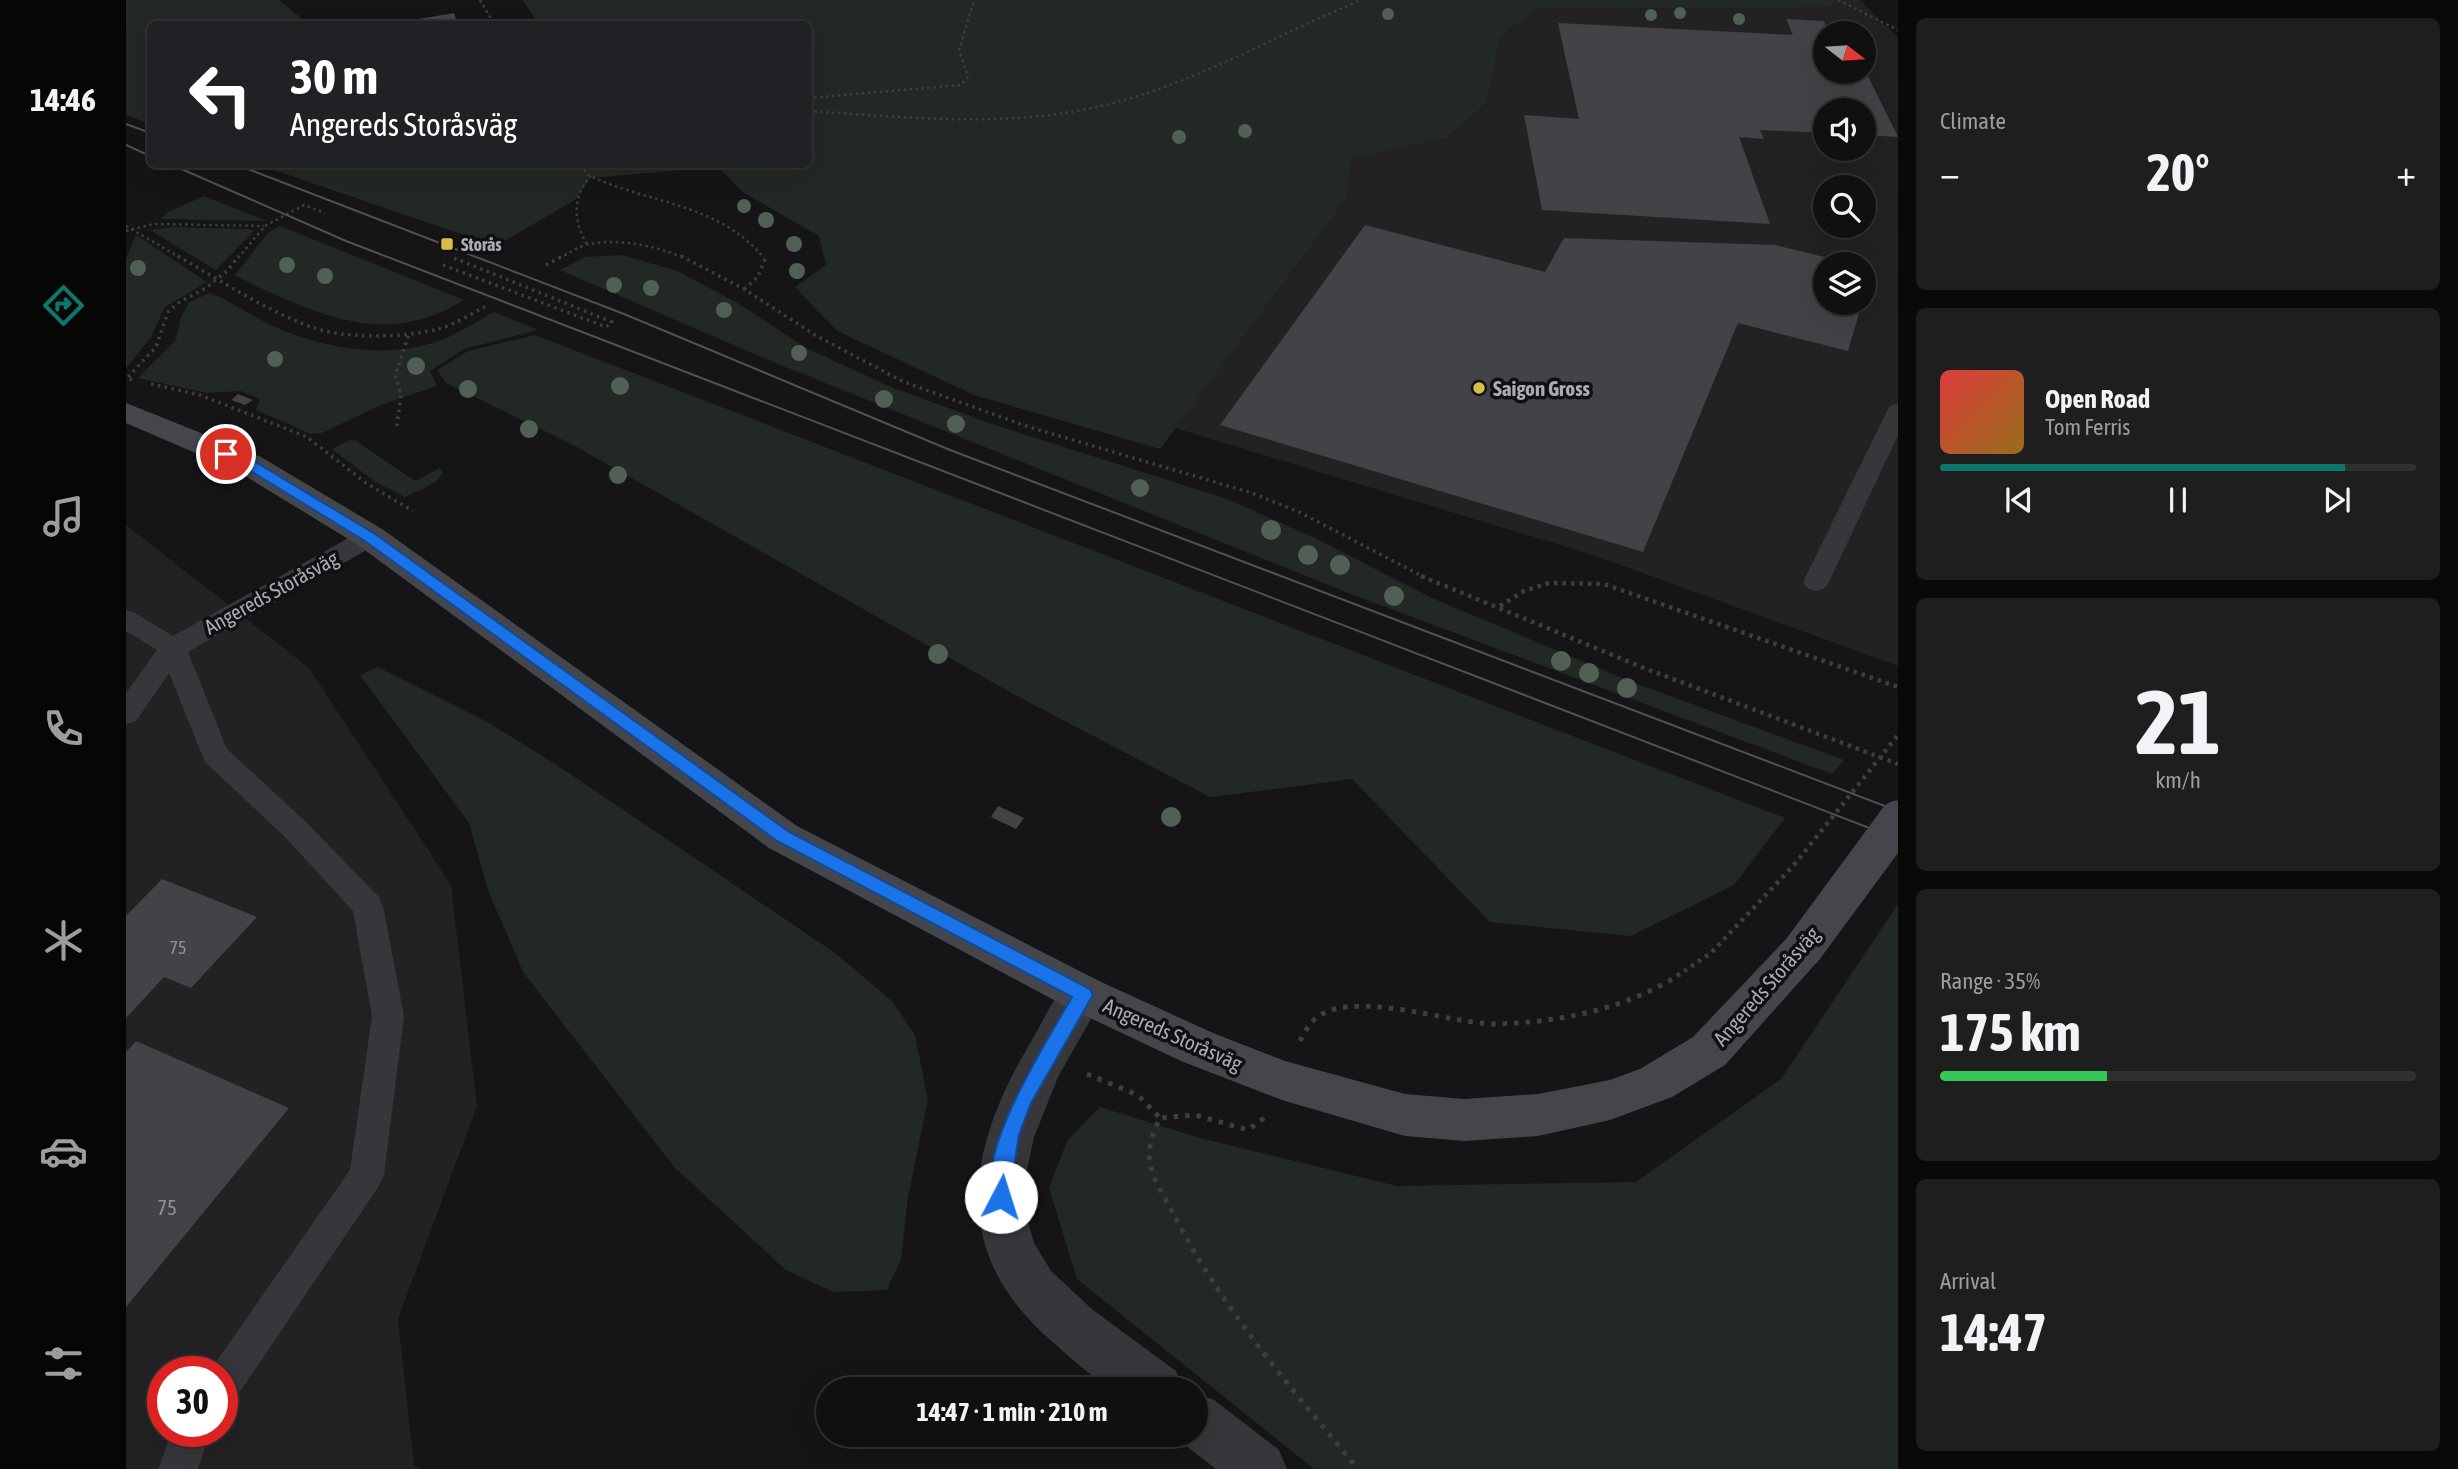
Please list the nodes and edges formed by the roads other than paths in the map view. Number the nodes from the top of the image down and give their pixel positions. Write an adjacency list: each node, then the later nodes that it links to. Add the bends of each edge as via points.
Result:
1 (1898, 411): 4 (lane)
2 (126, 412): 3 (street, Angereds Storåsväg, via 249,464)
3 (370, 537): 6 (lane, Angereds Storåsväg); 9 (street, Angereds Storåsväg, via 783,837)
4 (1816, 582)
5 (126, 619): 6 (lane)
6 (173, 648): 7 (lane); 10 (lane, via 215,755 295,828 368,906 388,1016 367,1175)
7 (126, 714)
8 (1898, 820): 9 (street, Angereds Storåsväg, bridge, via 1803,949 1709,1051 1656,1083 1610,1100 1538,1115 1464,1121 1405,1115 1282,1080)
9 (1083, 995): 11 (street, via 1023,1100 1009,1135 1000,1182 1001,1213 1023,1273 1050,1307)
10 (238, 1363)
11 (1140, 1377)
12 (1208, 1429): 15 (street)
13 (186, 1447): 14 (lane)
14 (178, 1469)
15 (1260, 1469)

